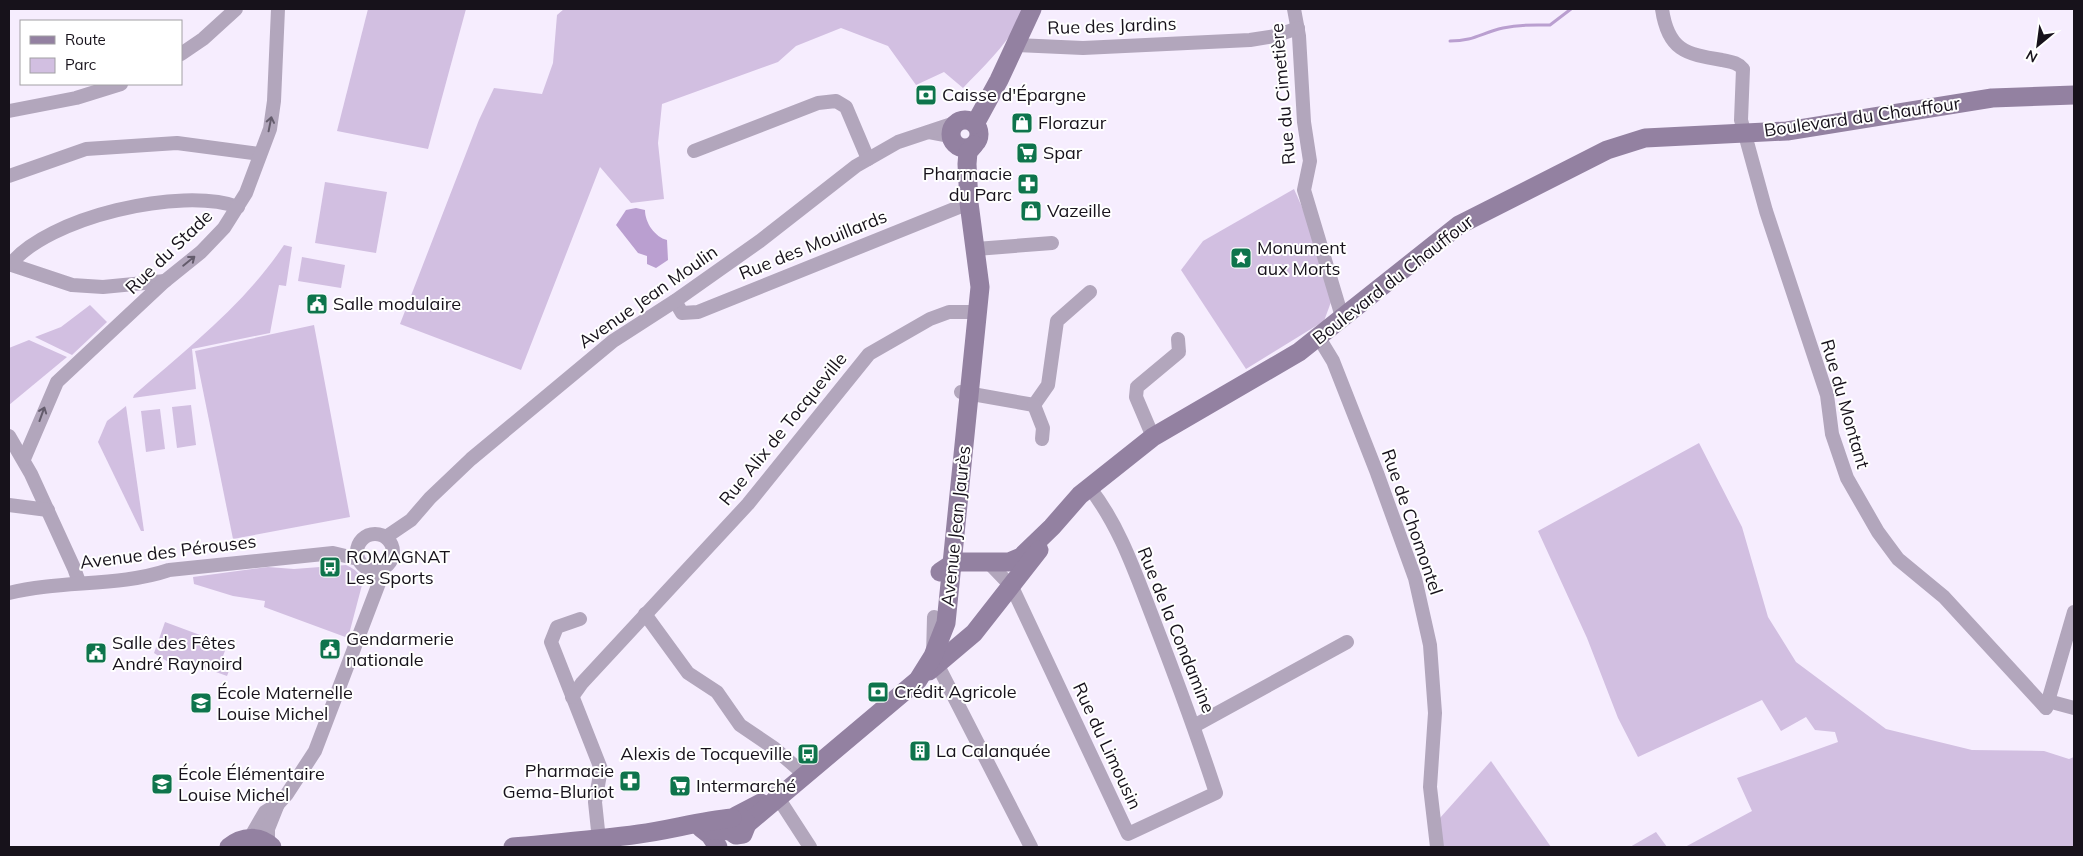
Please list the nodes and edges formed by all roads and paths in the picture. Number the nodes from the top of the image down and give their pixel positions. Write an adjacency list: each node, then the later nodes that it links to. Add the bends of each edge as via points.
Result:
1 (236, 9): 8 (street)
2 (278, 9): 15 (street, Rue du Stade, one-way to 2, via 270,129 274,102)
3 (1032, 9): 7 (main road)
4 (1294, 9): 6 (street, Rue du Cimetière)
5 (1662, 9): 12 (street, Rue du Montant, via 1672,42 1680,49 1695,56 1733,62 1743,69 1742,120)
6 (1298, 28): 7 (street, Rue des Jardins, via 1250,40); 27 (street, Rue du Cimetière, via 1310,161 1304,190)
7 (1015, 49): 13 (main road, Avenue Jean Jaurès, via 975,124 979,134)
8 (182, 53)
9 (118, 85): 11 (street, via 76,98)
10 (2074, 95): 12 (main road, Boulevard du Chauffour, via 1992,98 1787,131)
11 (9, 111)
12 (1746, 133): 27 (main road, Boulevard du Chauffour, via 1645,138 1607,150 1459,225); 62 (street, Rue du Montant, via 1766,212 1827,396 1832,434 1847,478 1898,560 1944,597)
13 (960, 138): 16 (street, Avenue Jean Moulin, via 926,131); 18 (main road, Avenue Jean Jaurès)
14 (694, 150): 16 (street, via 818,103 836,101 846,107)
15 (260, 154): 17 (street, via 177,143 86,149); 19 (street, Rue du Stade)
16 (868, 159): 25 (street, Avenue Jean Moulin)
17 (9, 176)
18 (967, 203): 21 (main road, Avenue Jean Jaurès); 25 (street, Rue des Mouillards, via 698,312 682,313); 26 (main road, Avenue Jean Jaurès)
19 (238, 207): 22 (street, via 224,202 187,201 113,211 46,236 18,254); 23 (street, Rue du Stade, one-way to 19, via 201,252 224,228)
20 (1052, 243): 21 (street)
21 (976, 249): 26 (main road, Avenue Jean Jaurès, via 980,287)
22 (9, 265): 23 (street, via 72,285 103,287)
23 (165, 281): 35 (street, Rue du Stade, one-way to 23, via 57,382)
24 (1090, 292): 31 (street, via 1057,321 1048,385)
25 (675, 302): 39 (street, Avenue Jean Moulin, via 613,341 541,400 471,459)
26 (974, 312): 30 (main road, Avenue Jean Jaurès); 55 (street, Rue Alix de Tocqueville, via 949,312 930,319 869,354 748,504)
27 (1343, 320): 28 (main road, Boulevard du Chauffour)
28 (1319, 338): 33 (main road, Boulevard du Chauffour); 80 (street, Rue de Chomontel, via 1333,361 1415,578 1430,645 1435,713 1430,787)
29 (1178, 339): 33 (street, via 1179,352 1137,387 1136,397)
30 (965, 393): 31 (street); 41 (main road, Avenue Jean Jaurès); 49 (main road, Avenue Jean Jaurès)
31 (1034, 405): 34 (street, via 1043,428)
32 (9, 436): 35 (street)
33 (1153, 437): 36 (main road, Boulevard du Chauffour)
34 (1042, 439)
35 (24, 459): 38 (street)
36 (1089, 487): 40 (main road, Boulevard du Chauffour); 64 (street, Rue de la Condamine, via 1105,508 1130,562)
37 (9, 504): 38 (street)
38 (48, 510): 50 (street)
39 (411, 520): 42 (street, Avenue Jean Moulin); 45 (street, Avenue Jean Moulin)
40 (1052, 527): 46 (main road, via 1020,557 1008,562); 51 (main road, Avenue Jean Jaurès)
41 (956, 534): 46 (main road); 49 (main road, Avenue Jean Jaurès)
42 (386, 538): 43 (street, via 374,534); 45 (street, via 392,544)
43 (359, 542): 44 (street, Avenue des Pérouses); 47 (street, via 357,554)
44 (333, 553): 47 (street, Avenue des Pérouses); 50 (street, Avenue des Pérouses)
45 (393, 553): 48 (street, via 391,560)
46 (988, 562): 49 (main road); 51 (street)
47 (363, 564): 48 (street); 53 (street)
48 (382, 568): 53 (street)
49 (946, 568): 57 (main road)
50 (78, 582): 52 (street, Avenue des Pérouses)
51 (1012, 587): 58 (main road, Avenue Jean Jaurès); 66 (street, Rue du Limousin, via 1128,834)
52 (9, 593)
53 (371, 602): 68 (street, via 318,744)
54 (2074, 612): 62 (street)
55 (645, 614): 61 (street, Rue Alix de Tocqueville); 65 (street, via 688,673 710,686 740,725 774,748)
56 (580, 618): 61 (street, via 557,627 551,642)
57 (940, 620): 58 (main road); 60 (main road, Avenue Jean Jaurès)
58 (974, 633): 60 (main road, Avenue Jean Jaurès)
59 (1347, 642): 64 (street)
60 (930, 659): 65 (main road, Avenue Jean Jaurès); 65 (main road, Avenue Jean Jaurès, via 918,680); 79 (street)
61 (572, 697): 73 (street, via 601,770 595,802)
62 (2047, 704): 63 (street)
63 (2074, 708)
64 (1194, 726): 66 (street, Rue de la Condamine)
65 (802, 773): 67 (main road, Avenue Jean Jaurès)
66 (1216, 793)
67 (777, 796): 71 (main road, Avenue Jean Jaurès); 78 (street)
68 (278, 804): 72 (street, via 265,812); 74 (street, via 268,829)
69 (676, 828): 70 (main road); 71 (main road, via 703,820); 73 (main road)
70 (701, 828): 71 (main road); 77 (main road)
71 (735, 831)
72 (250, 838): 74 (main road); 75 (main road)
73 (599, 840): 76 (main road)
74 (270, 845)
75 (229, 847)
76 (513, 847)
77 (718, 847)
78 (810, 847)
79 (1031, 847)
80 (1437, 847)

